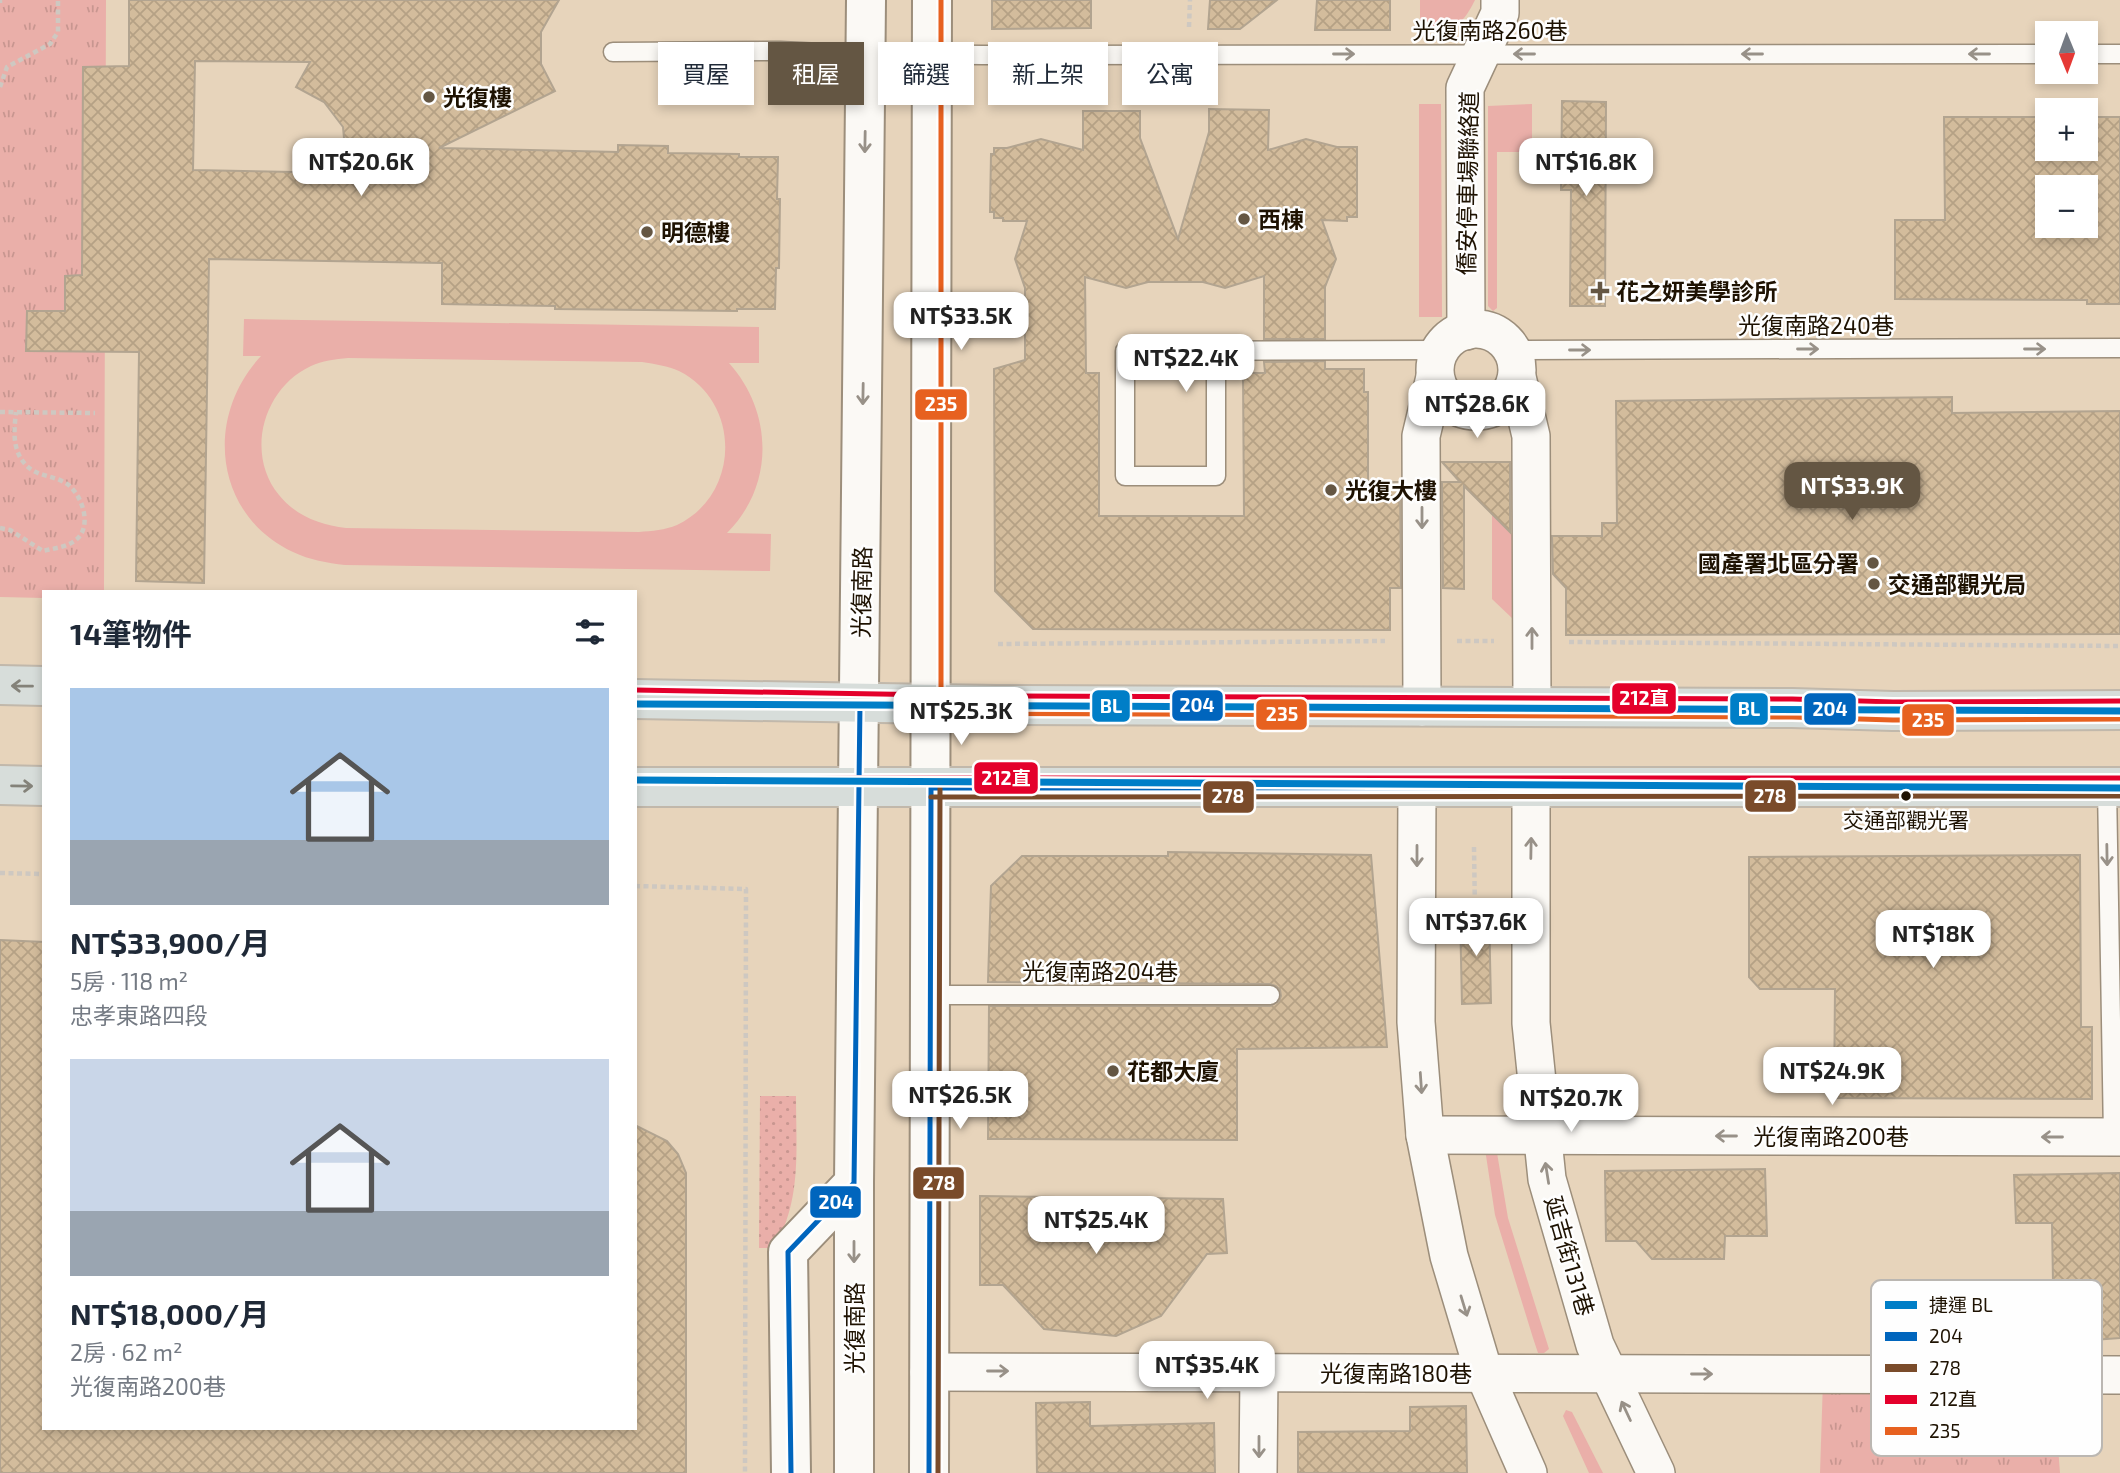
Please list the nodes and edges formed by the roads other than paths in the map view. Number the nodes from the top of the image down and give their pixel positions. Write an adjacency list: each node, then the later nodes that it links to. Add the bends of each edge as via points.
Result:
1 (866, 0): 6 (main road, 光復南路)
2 (933, 0): 4 (main road)
3 (1500, 0): 9 (street, 僑安停車場聯絡道, via 1500,13)
4 (932, 42)
5 (613, 52): 6 (lane, 光復南路260巷)
6 (866, 54): 7 (lane, 光復南路260巷); 21 (main road, 光復南路, one-way to 21)
7 (878, 54)
8 (974, 54): 9 (lane, 光復南路260巷, one-way to 9)
9 (1481, 54): 10 (lane, 光復南路260巷, one-way to 9); 16 (street, 僑安停車場聯絡道, via 1465,89)
10 (2035, 54)
11 (2098, 54): 12 (lane)
12 (2120, 54)
13 (932, 105): 22 (main road)
14 (2120, 348): 17 (lane, 光復南路240巷, one-way to 14)
15 (1216, 350): 15 (lane, via 1125,351 1125,476 1216,476); 16 (lane)
16 (1447, 353): 17 (street, via 1476,329 1490,331 1503,338); 17 (street, via 1440,391 1462,409 1491,409 1503,401 1512,391); 23 (street, 僑安停車場聯絡道, one-way to 23, via 1422,436)
17 (1515, 363): 24 (street, one-way to 17, via 1531,436)
18 (0, 685): 19 (main road, one-way to 18)
19 (42, 686)
20 (637, 699): 21 (main road)
21 (860, 704): 22 (main road); 32 (main road, 光復南路)
22 (932, 704): 23 (main road); 33 (main road)
23 (1422, 706): 24 (main road)
24 (1532, 706): 25 (main road)
25 (2120, 710)
26 (0, 785): 27 (main road, one-way to 27)
27 (42, 786)
28 (1417, 787): 29 (main road); 33 (main road); 36 (street, one-way to 36, via 1416,1022)
29 (1531, 787): 30 (main road); 37 (street, 延吉街131巷, one-way to 29, via 1531,1023)
30 (2114, 787): 38 (lane, one-way to 38)
31 (637, 788): 32 (main road)
32 (858, 788): 33 (main road); 39 (main road, 光復南路)
33 (931, 788): 34 (main road)
34 (931, 995): 35 (lane, 光復南路204巷); 40 (main road)
35 (1270, 995)
36 (1425, 1135): 37 (street); 42 (street, one-way to 42, via 1449,1256)
37 (1542, 1136): 38 (street, 光復南路200巷, one-way to 37); 43 (street, 延吉街131巷, one-way to 37, via 1595,1345 1547,1179)
38 (2117, 1137)
39 (854, 1184): 47 (main road, via 788,1252); 48 (main road, 光復南路, one-way to 48)
40 (929, 1371): 41 (street, 光復南路180巷, one-way to 41); 49 (main road)
41 (1259, 1373): 42 (street, 光復南路180巷); 50 (street, one-way to 50)
42 (1484, 1373): 43 (street); 51 (street)
43 (1609, 1374): 44 (street, one-way to 44); 52 (street, 延吉街131巷, one-way to 43)
44 (1871, 1375)
45 (2102, 1375): 46 (street, one-way to 46)
46 (2120, 1375)
47 (791, 1473)
48 (854, 1473)
49 (929, 1473)
50 (1258, 1473)
51 (1528, 1473)
52 (1656, 1473)

